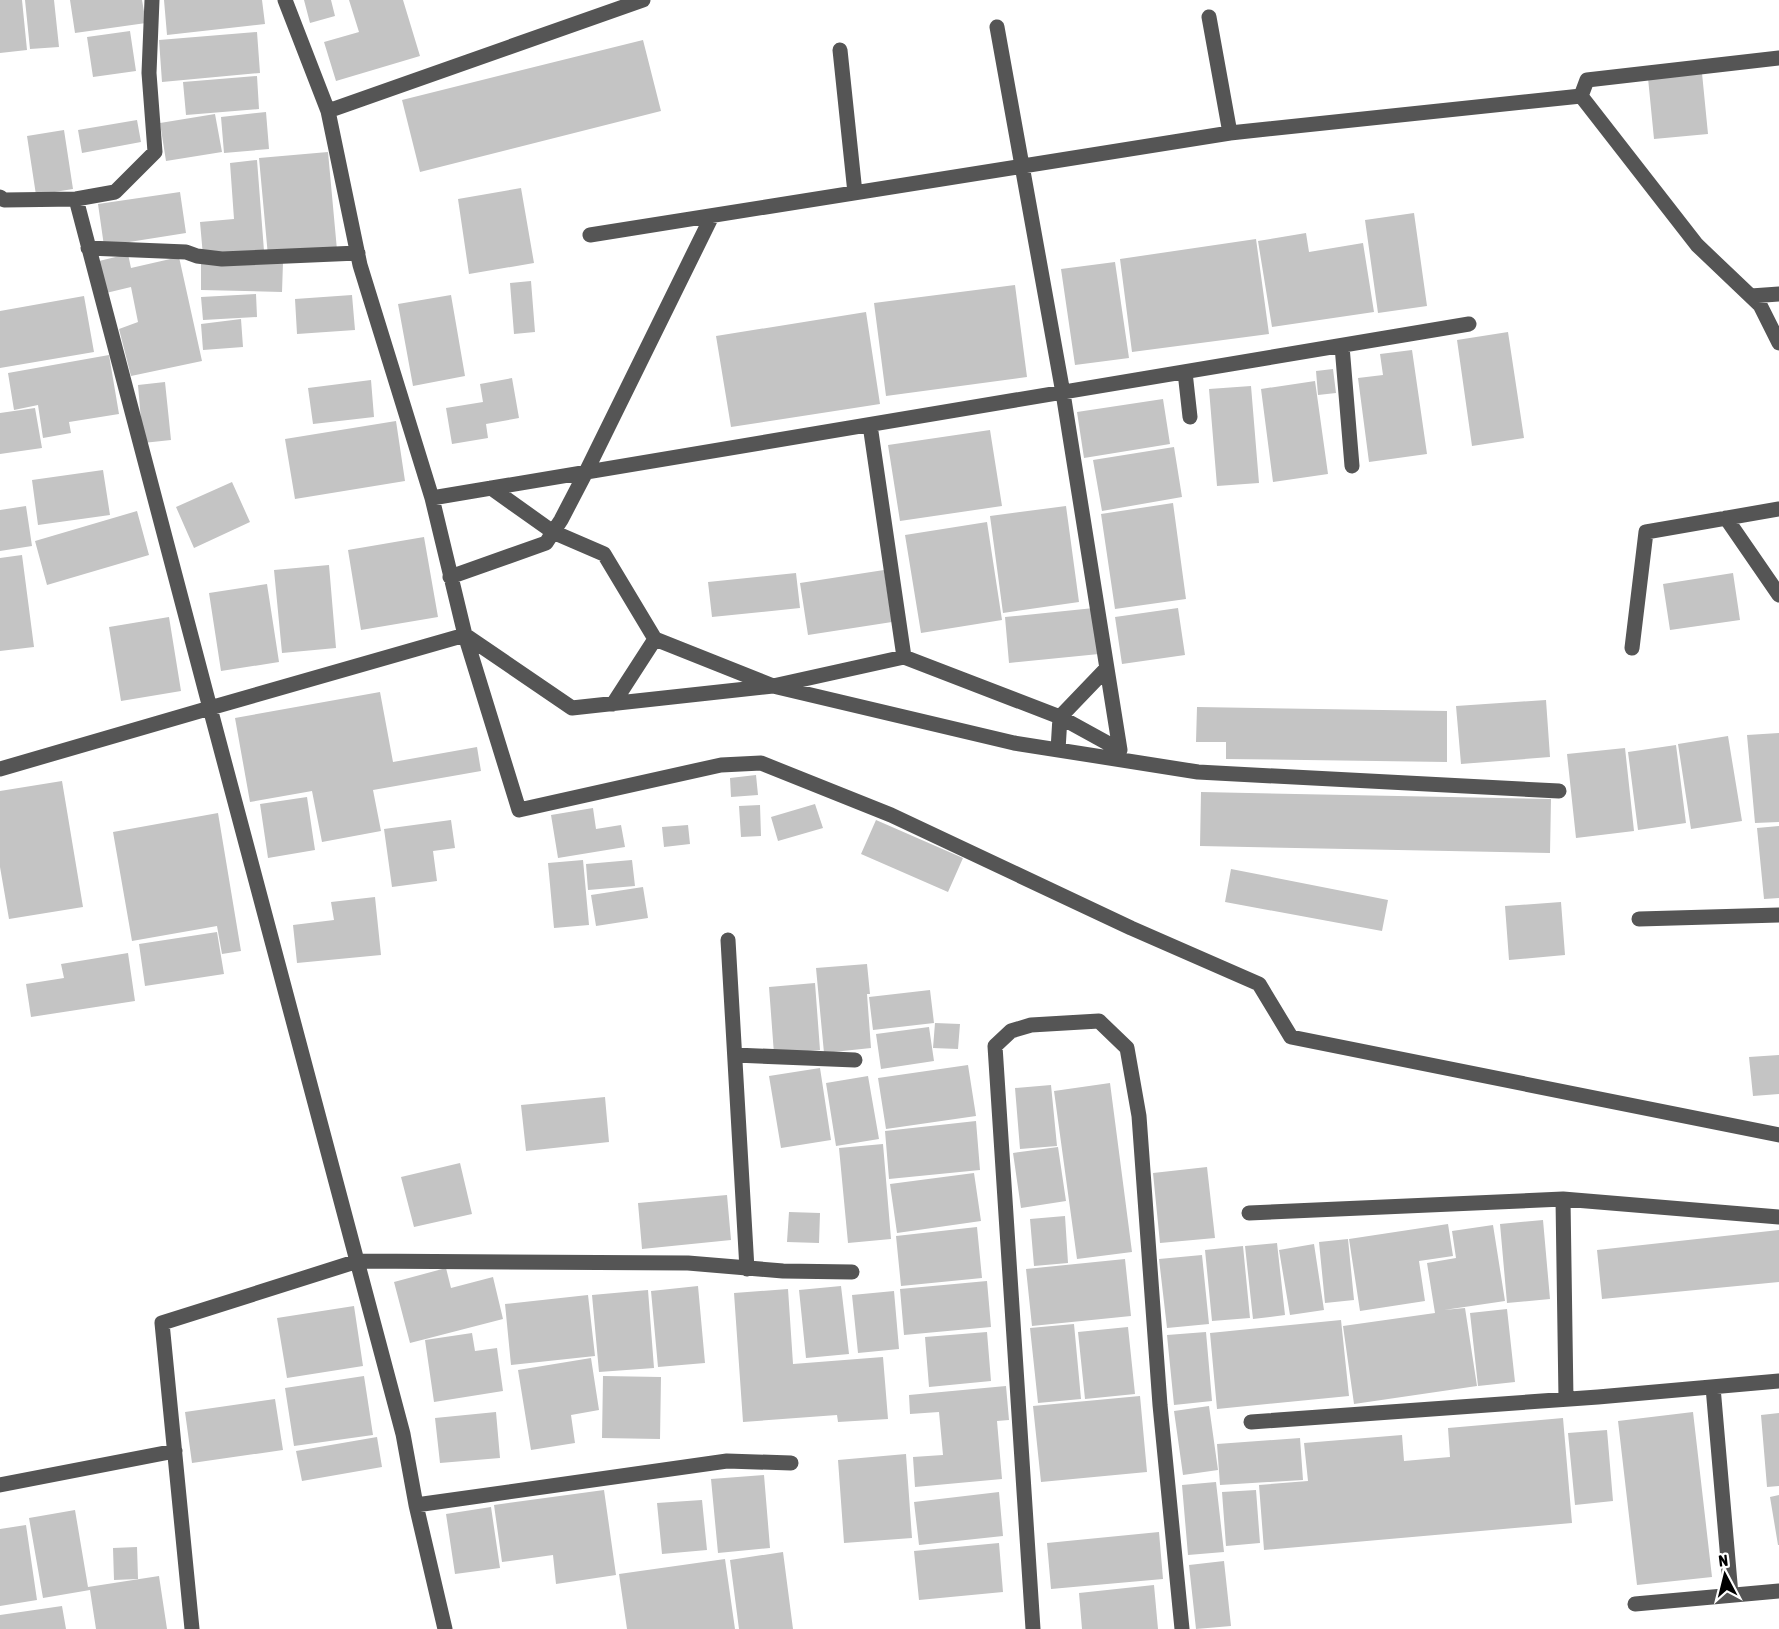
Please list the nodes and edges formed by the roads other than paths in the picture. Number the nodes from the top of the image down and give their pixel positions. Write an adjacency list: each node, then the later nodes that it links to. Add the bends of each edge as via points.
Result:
1 (152, 0): 14 (street, via 149,74 155,152 115,192)
2 (285, 0): 9 (street)
3 (643, 0): 9 (street)
4 (1209, 17): 10 (street)
5 (997, 27): 11 (street)
6 (840, 50): 12 (street)
7 (1779, 58): 8 (street, via 1587,80)
8 (1581, 96): 10 (street); 20 (street, via 1697,245)
9 (328, 111): 18 (street)
10 (1230, 133): 11 (street)
11 (1021, 167): 12 (street); 25 (street)
12 (855, 193): 15 (street)
13 (0, 197): 14 (street)
14 (76, 199): 17 (street)
15 (712, 216): 16 (street); 29 (street)
16 (590, 235)
17 (88, 248): 18 (street, via 186,252 222,259); 44 (street)
18 (358, 253): 31 (street)
19 (1779, 294): 20 (street)
20 (1751, 297): 22 (street, via 1760,305)
21 (1469, 324): 23 (street)
22 (1779, 343)
23 (1342, 346): 24 (street); 28 (street)
24 (1185, 372): 25 (street); 26 (street)
25 (1062, 393): 27 (street); 41 (street)
26 (1190, 417)
27 (870, 425): 29 (street); 40 (street)
28 (1352, 466)
29 (586, 472): 30 (street); 34 (street)
30 (491, 488): 31 (street); 34 (street)
31 (432, 498): 35 (street)
32 (1779, 508): 33 (street)
33 (1726, 518): 36 (street); 39 (street, via 1646,532)
34 (553, 532): 35 (street, via 546,543); 38 (street, via 604,554)
35 (450, 577): 37 (street)
36 (1779, 595)
37 (465, 635): 43 (street, via 572,708); 44 (street); 54 (street, via 519,810 721,765 761,763 891,814 1259,984 1291,1037)
38 (655, 639): 42 (street); 43 (street)
39 (1632, 648)
40 (904, 657): 42 (street); 45 (street)
41 (1107, 668): 45 (street); 45 (street, via 1120,750)
42 (773, 686): 43 (street); 46 (street)
43 (612, 704)
44 (210, 708): 47 (street); 58 (street)
45 (1060, 717): 46 (street)
46 (1058, 750): 48 (street, via 1198,772)
47 (0, 769)
48 (1559, 791)
49 (1779, 915): 50 (street)
50 (1639, 920)
51 (728, 940): 52 (street)
52 (735, 1055): 53 (street); 59 (street)
53 (855, 1060)
54 (1779, 1135)
55 (1563, 1199): 56 (street); 57 (street); 63 (street)
56 (1249, 1213)
57 (1779, 1217)
58 (358, 1261): 59 (street, via 688,1263); 65 (street, via 162,1323); 68 (street, via 403,1434)
59 (747, 1269): 60 (street)
60 (852, 1272)
61 (1779, 1381): 62 (street)
62 (1713, 1387): 63 (street); 70 (street)
63 (1566, 1399): 64 (street)
64 (1251, 1422)
65 (175, 1451): 67 (street); 72 (street)
66 (791, 1463): 68 (street, via 727,1461)
67 (0, 1485)
68 (416, 1505): 73 (street)
69 (1779, 1591): 70 (street)
70 (1731, 1595): 71 (street)
71 (1635, 1604)
72 (192, 1629)
73 (445, 1629)
74 (1032, 1629): 75 (street, via 995,1046 1011,1031 1031,1025 1099,1021 1127,1048 1139,1116 1160,1405)
75 (1182, 1629)

